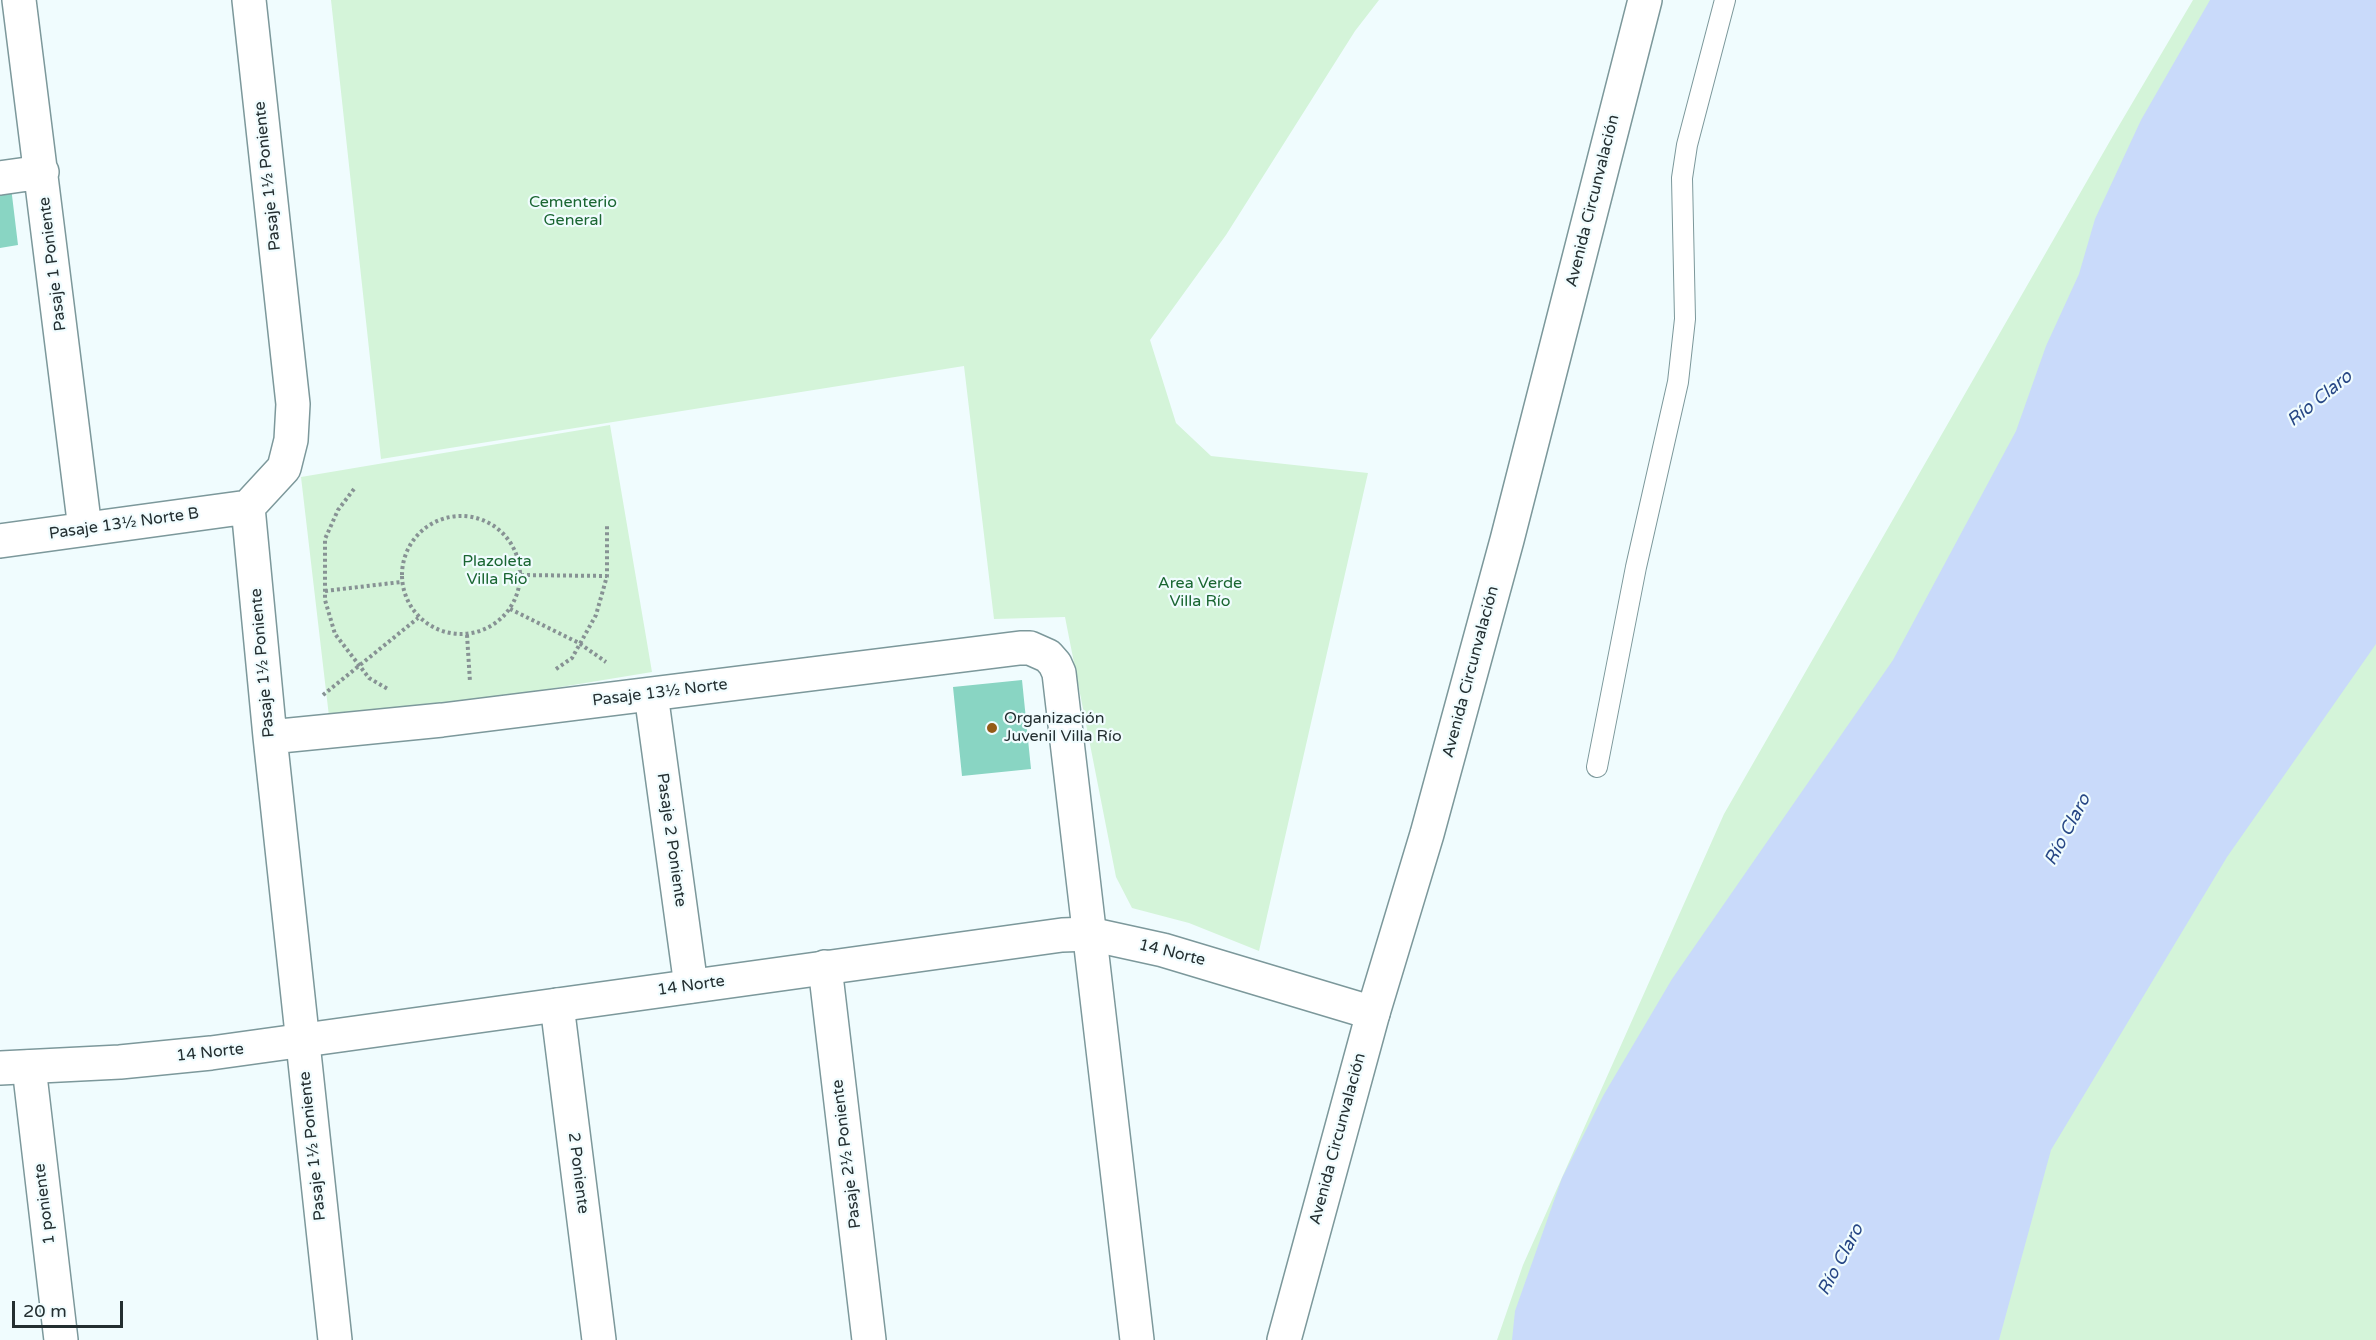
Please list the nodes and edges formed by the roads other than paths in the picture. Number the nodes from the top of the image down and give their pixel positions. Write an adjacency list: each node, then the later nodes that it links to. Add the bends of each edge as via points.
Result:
1 (19, 0): 5 (street, Pasaje 1 Poniente)
2 (249, 0): 7 (street, Pasaje 1½ Poniente, via 293,404 291,440 284,468)
3 (1645, 0): 17 (street, Avenida Circunvalación, via 1507,540 1427,834)
4 (1725, 0): 12 (lane, via 1682,178 1685,319 1678,382 1636,567)
5 (42, 172): 6 (street); 8 (street, Pasaje 1 Poniente)
6 (0, 178)
7 (248, 507): 8 (street, Pasaje 13½ Norte B); 11 (street, Pasaje 1½ Poniente)
8 (85, 529): 9 (street, Pasaje 13½ Norte B)
9 (0, 541)
10 (651, 694): 11 (street, Pasaje 13½ Norte); 13 (street, Pasaje 13½ Norte, via 1020,648 1048,656 1059,673); 15 (street, Pasaje 2 Poniente)
11 (270, 737): 18 (street, Pasaje 1½ Poniente)
12 (1597, 767)
13 (1090, 934): 14 (street, 14 Norte); 17 (street, 14 Norte, via 1163,950); 24 (street)
14 (825, 967): 15 (street, 14 Norte); 23 (street, Pasaje 2½ Poniente)
15 (690, 986): 16 (street, 14 Norte)
16 (557, 1005): 18 (street, 14 Norte); 22 (street, 2 Poniente)
17 (1373, 1013): 25 (street, Avenida Circunvalación)
18 (302, 1042): 19 (street, 14 Norte); 21 (street, Pasaje 1½ Poniente)
19 (14, 1068): 20 (street, 1 poniente)
20 (61, 1340)
21 (335, 1340)
22 (599, 1340)
23 (869, 1340)
24 (1137, 1340)
25 (1284, 1340)

